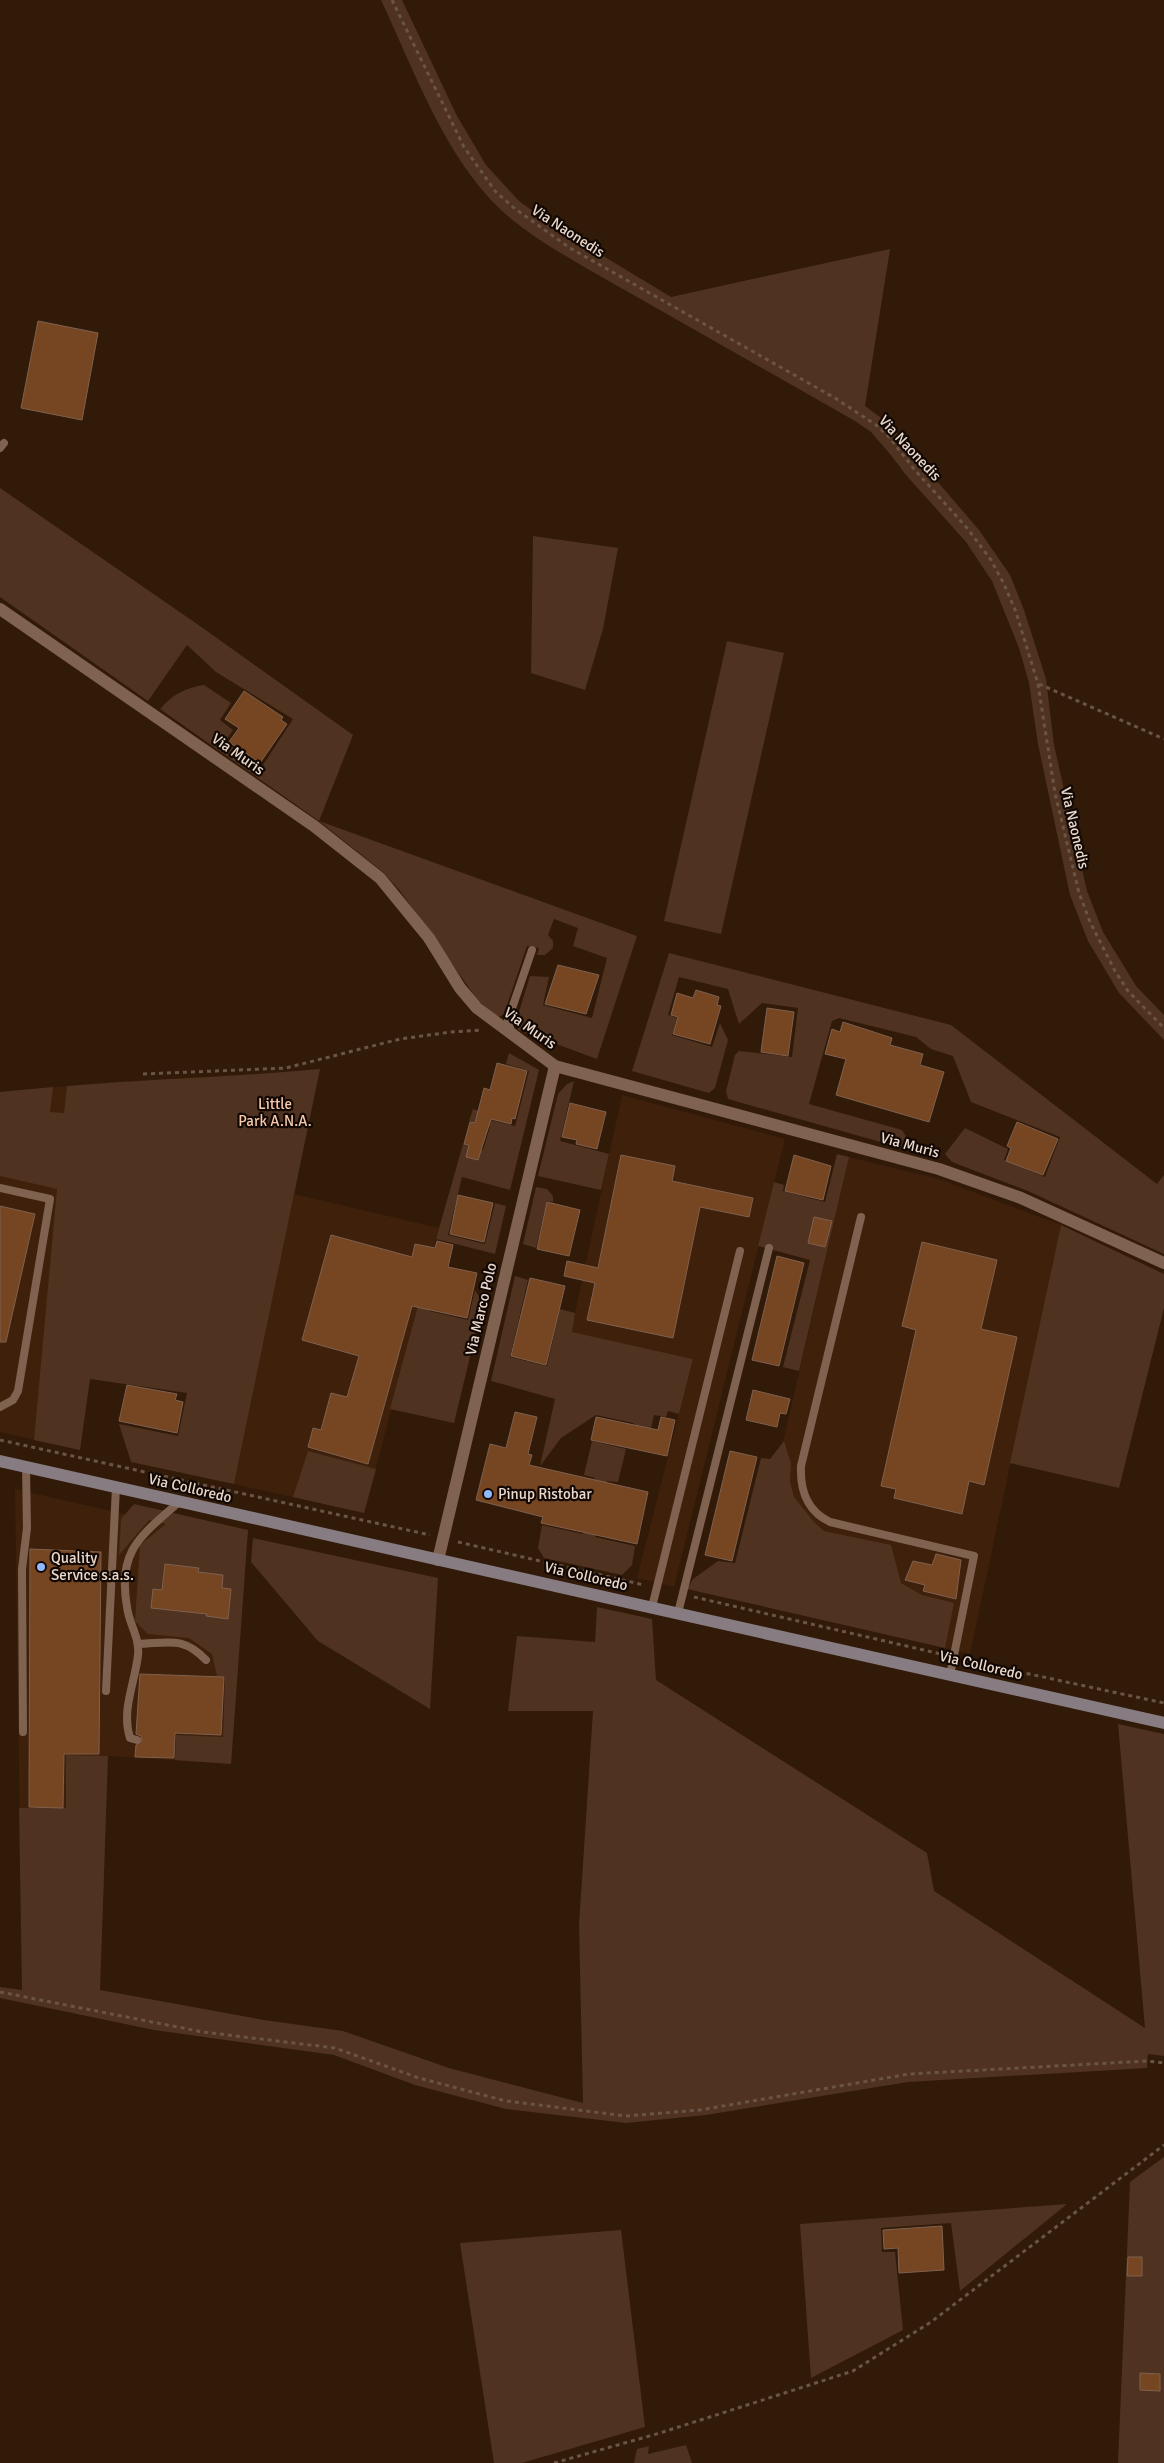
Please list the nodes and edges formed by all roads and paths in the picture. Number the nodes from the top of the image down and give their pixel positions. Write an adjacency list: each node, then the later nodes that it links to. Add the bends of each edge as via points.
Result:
1 (392, 0): 3 (path, Via Naonedis, via 464,147 495,191 514,208 570,248 835,398 889,437 991,560 1016,612)
2 (0, 609): 8 (street, Via Muris, via 314,826 380,878 428,938 460,988 477,1008)
3 (1038, 684): 4 (path); 6 (path, Via Naonedis, via 1055,793 1081,900 1115,972 1128,991)
4 (1164, 739)
5 (532, 950): 8 (lane, via 508,1020)
6 (1164, 1028)
7 (485, 1030): 10 (path, via 400,1039 286,1068)
8 (511, 1034): 9 (street, Via Muris)
9 (555, 1066): 15 (street, Via Muris, via 938,1169 1021,1198); 22 (street, Via Marco Polo)
10 (144, 1074)
11 (0, 1188): 16 (lane, via 50,1199 18,1391 13,1400)
12 (861, 1217): 29 (lane, via 803,1458 802,1486 813,1510 830,1522 974,1556)
13 (769, 1248): 25 (lane)
14 (740, 1251): 24 (lane)
15 (1164, 1263)
16 (0, 1407)
17 (0, 1440): 22 (path)
18 (0, 1461): 19 (main road, Via Colloredo)
19 (26, 1467): 20 (main road, Via Colloredo); 35 (lane, via 27,1528 22,1569)
20 (116, 1487): 21 (main road, Via Colloredo); 32 (lane)
21 (179, 1502): 23 (main road, Via Colloredo); 28 (lane, via 132,1548 126,1573 127,1608)
22 (444, 1538): 23 (street, Via Marco Polo); 24 (path)
23 (438, 1560): 26 (main road, Via Colloredo)
24 (656, 1588): 26 (lane)
25 (682, 1594): 27 (lane); 29 (path)
26 (652, 1607): 27 (main road, Via Colloredo)
27 (678, 1613): 31 (main road, Via Colloredo)
28 (138, 1644): 30 (lane, via 180,1642 194,1648); 36 (lane, via 128,1696 128,1732 130,1738)
29 (954, 1658): 31 (lane); 33 (path)
30 (206, 1660)
31 (950, 1675): 34 (main road, Via Colloredo)
32 (106, 1691)
33 (1164, 1703)
34 (1164, 1723)
35 (23, 1732)
36 (136, 1740)
37 (0, 1992): 38 (path, via 203,2032 335,2048 419,2078 506,2101 626,2116 700,2110 909,2074 1146,2061)
38 (1164, 2063)
39 (1164, 2145): 40 (path, via 931,2322 853,2371)
40 (554, 2463)

